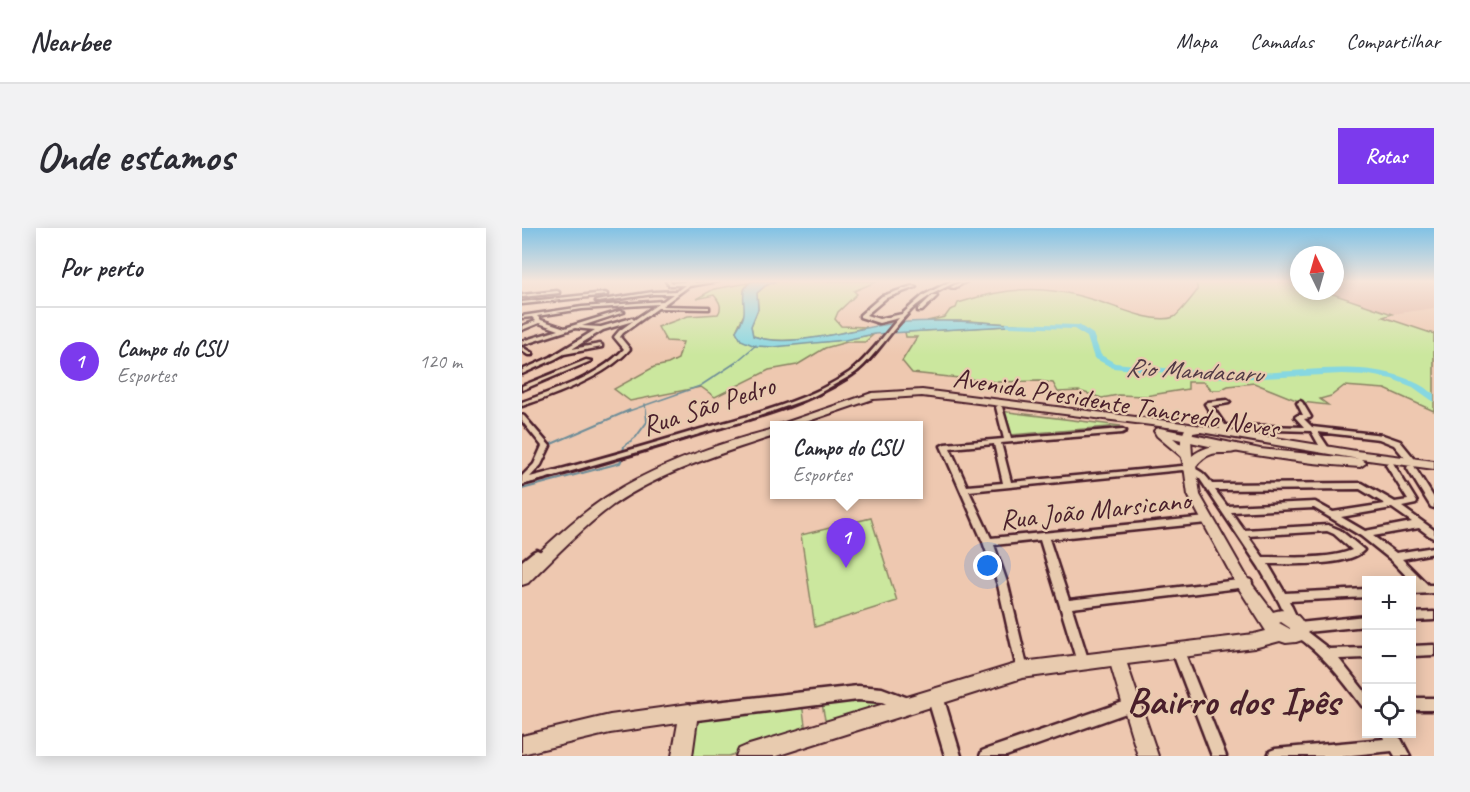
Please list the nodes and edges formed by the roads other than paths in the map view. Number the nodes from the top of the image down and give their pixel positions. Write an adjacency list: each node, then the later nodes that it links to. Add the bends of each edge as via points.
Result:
1 (607, 306): 5 (street)
2 (872, 306): 12 (street, via 862,316 879,321)
3 (915, 306): 12 (street, Rua São Pedro)
4 (924, 306): 8 (street)
5 (586, 307): 10 (street)
6 (656, 307): 7 (street); 13 (street)
7 (707, 308)
8 (920, 310)
9 (622, 312): 15 (street)
10 (534, 316): 11 (street); 14 (street)
11 (522, 317)
12 (901, 318): 52 (street, Rua São Pedro, via 855,371 808,396 648,448)
13 (637, 319): 17 (street); 29 (street, via 618,335 627,347 618,360)
14 (539, 321): 16 (street); 18 (street)
15 (574, 327): 17 (street); 18 (street)
16 (522, 328)
17 (601, 328): 22 (street)
18 (565, 330): 19 (street)
19 (522, 343)
20 (600, 346): 22 (street)
21 (522, 349): 23 (street)
22 (564, 352): 25 (street)
23 (530, 354)
24 (588, 361): 26 (street)
25 (522, 372)
26 (522, 388)
27 (1227, 402): 37 (street, via 1208,404)
28 (1300, 403): 36 (street, via 1308,417 1298,417)
29 (522, 405)
30 (999, 407): 33 (main road, Avenida Presidente Tancredo Neves, via 894,397); 34 (main road, Avenida Presidente Tancredo Neves); 42 (street)
31 (522, 417): 52 (street, via 546,446 537,465)
32 (796, 421): 35 (main road, Avenida Presidente Tancredo Neves, via 862,399 909,393)
33 (809, 421)
34 (1152, 429): 41 (main road, Avenida Presidente Tancredo Neves); 47 (main road)
35 (1201, 429): 37 (main road, Avenida Presidente Tancredo Neves); 41 (main road, via 1190,430)
36 (1311, 429): 37 (street); 45 (street); 49 (street, via 1388,438 1402,447)
37 (1225, 430): 46 (main road, Avenida Presidente Tancredo Neves)
38 (770, 431): 70 (main road, via 643,475 583,514)
39 (770, 431): 71 (main road, via 679,464 623,493 573,530)
40 (1122, 431): 42 (street)
41 (1186, 438): 44 (main road, Avenida Presidente Tancredo Neves); 47 (main road)
42 (1008, 441): 43 (street)
43 (997, 442): 53 (street); 55 (street, via 945,446)
44 (1240, 449): 46 (main road, Avenida Presidente Tancredo Neves); 47 (main road, via 1205,451)
45 (1326, 450): 46 (main road, Avenida Presidente Tancredo Neves); 49 (main road, Avenida Presidente Tancredo Neves)
46 (1311, 453): 48 (main road, Avenida Presidente Tancredo Neves)
47 (1189, 463): 53 (street); 54 (street); 60 (main road, via 1191,488)
48 (1390, 465): 49 (main road, Avenida Presidente Tancredo Neves); 56 (street, via 1414,501)
49 (1412, 465): 50 (main road, Avenida Presidente Tancredo Neves); 51 (main road, Avenida Presidente Tancredo Neves); 57 (street)
50 (1434, 465)
51 (1434, 470)
52 (522, 481)
53 (1008, 485): 55 (street)
54 (1209, 487): 56 (street, via 1355,485 1368,488); 58 (street)
55 (965, 489): 66 (street)
56 (1392, 504): 59 (street); 61 (street)
57 (1434, 505)
58 (1226, 509): 59 (street, via 1310,504); 62 (street)
59 (1332, 515): 63 (street)
60 (1207, 520): 65 (street, Rua João Marsicano); 72 (main road)
61 (1421, 524): 63 (street); 64 (street)
62 (1242, 533): 69 (street); 69 (street, via 1328,528 1359,550 1341,556)
63 (1364, 534): 68 (street)
64 (1434, 535)
65 (1044, 537): 66 (street, Rua João Marsicano); 76 (street)
66 (988, 542): 88 (street, via 1004,585)
67 (1434, 550): 68 (street)
68 (1394, 557): 73 (street)
69 (1260, 561): 75 (street)
70 (522, 567)
71 (522, 579)
72 (1243, 580): 76 (street); 80 (main road)
73 (1431, 590)
74 (1362, 592): 75 (street)
75 (1283, 597): 80 (street)
76 (1065, 605): 87 (street)
77 (1434, 616): 78 (street)
78 (1416, 617)
79 (1362, 621): 80 (street)
80 (1287, 625): 82 (main road, via 1254,641); 85 (street)
81 (1434, 650): 83 (street)
82 (1178, 651): 86 (main road); 103 (street)
83 (1416, 651)
84 (1362, 652): 85 (street)
85 (1328, 654): 90 (street)
86 (1117, 658): 87 (main road); 94 (main road)
87 (1083, 662): 88 (main road)
88 (1022, 670): 89 (main road)
89 (935, 696): 91 (main road); 100 (street)
90 (1362, 697)
91 (906, 704): 95 (street, via 882,695 858,693); 99 (main road)
92 (1416, 704): 93 (street)
93 (1434, 704)
94 (1132, 705): 101 (street); 102 (main road)
95 (689, 713): 96 (main road, via 588,729); 98 (main road)
96 (522, 745)
97 (1396, 745): 104 (street)
98 (682, 756)
99 (746, 756)
100 (953, 756)
101 (987, 756)
102 (1148, 756)
103 (1219, 756)
104 (1275, 756)

